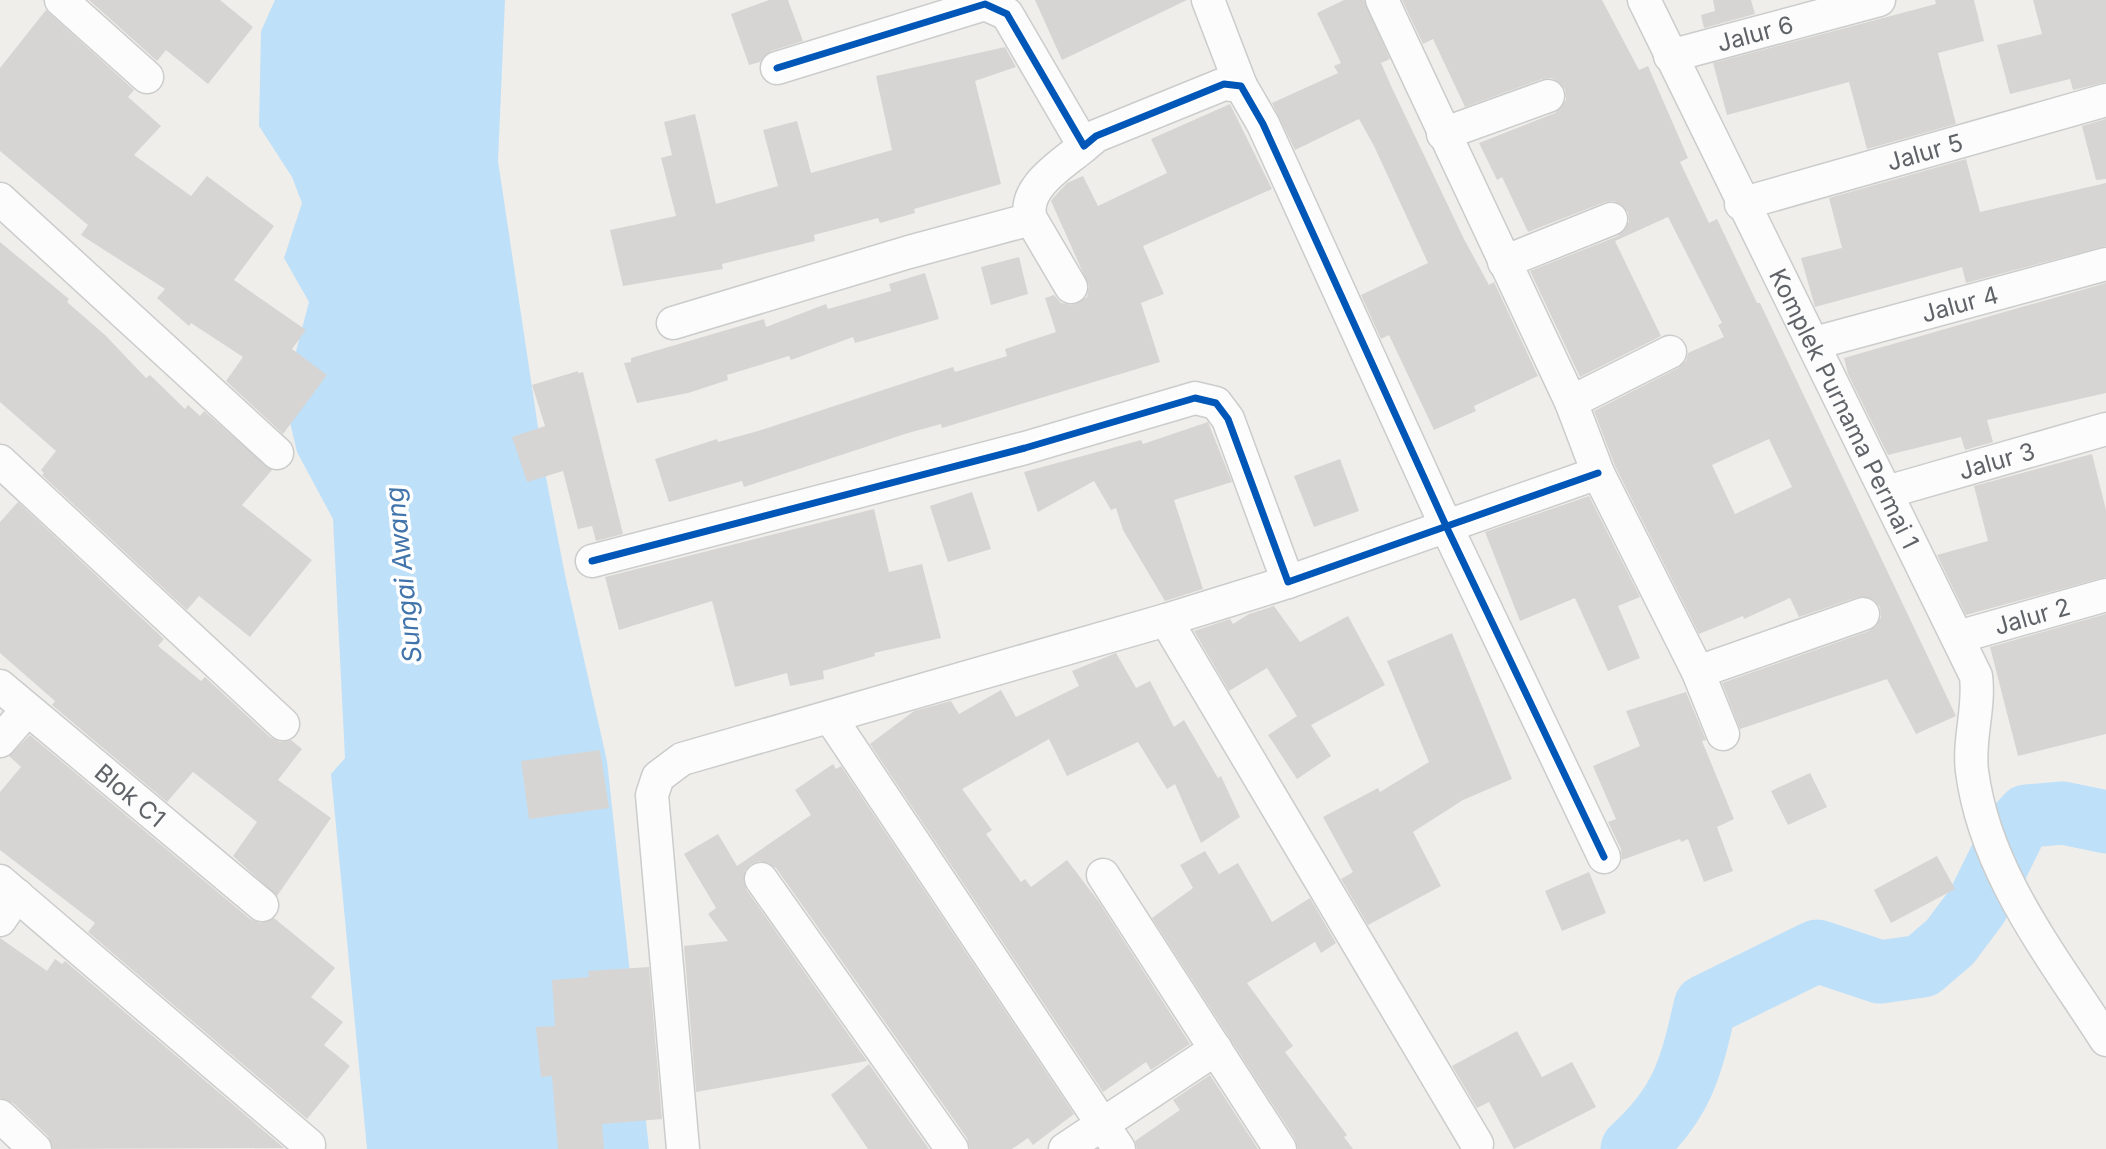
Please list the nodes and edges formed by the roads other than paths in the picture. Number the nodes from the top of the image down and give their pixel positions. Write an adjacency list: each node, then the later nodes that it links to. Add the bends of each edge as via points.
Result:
1 (61, 0): 8 (street)
2 (1208, 0): 9 (street)
3 (1382, 0): 12 (street)
4 (1644, 0): 6 (street, Komplek Purnama Permai 1)
5 (1879, 0): 6 (street, Jalur 6)
6 (1670, 56): 15 (street, Komplek Purnama Permai 1)
7 (777, 68): 13 (street, via 985,4 1007,14)
8 (147, 76)
9 (1241, 86): 13 (street, via 1224,84 1096,136); 30 (street, via 1263,124)
10 (1548, 96): 12 (street)
11 (2106, 100): 15 (street, Jalur 5)
12 (1443, 134): 18 (street)
13 (1084, 146): 16 (street, via 1033,191 1028,209)
14 (0, 199): 26 (street)
15 (1741, 204): 22 (street, Komplek Purnama Permai 1)
16 (1031, 219): 20 (street); 21 (street)
17 (1611, 219): 18 (street)
18 (1504, 262): 24 (street)
19 (2106, 264): 22 (street, Jalur 4)
20 (1071, 288)
21 (673, 323)
22 (1815, 343): 29 (street, Komplek Purnama Permai 1)
23 (1671, 352): 24 (street)
24 (1571, 402): 28 (street)
25 (2106, 429): 29 (street, Jalur 3)
26 (277, 453)
27 (0, 461): 41 (street)
28 (1598, 473): 30 (street); 37 (street)
29 (1887, 492): 36 (street, Komplek Purnama Permai 1)
30 (1447, 528): 32 (street); 44 (street)
31 (592, 561): 32 (street, via 1025,448 1195,398 1216,403 1228,419)
32 (1288, 582): 35 (street)
33 (2106, 595): 36 (street, Jalur 2)
34 (1863, 614): 37 (street)
35 (1166, 620): 40 (street); 53 (street)
36 (1958, 637): 49 (street, Komplek Purnama Permai 1, via 1976,676 1972,769 1984,831 2013,895)
37 (1698, 672): 42 (street)
38 (0, 686): 39 (street, Blok C1)
39 (27, 710): 43 (street); 48 (street, Blok C1)
40 (830, 717): 52 (street); 56 (street, via 682,759 658,776 652,795)
41 (283, 724)
42 (1723, 734)
43 (0, 741)
44 (1604, 857)
45 (1103, 875): 50 (street)
46 (761, 879): 57 (street)
47 (6, 899): 54 (street)
48 (262, 905)
49 (2106, 1040)
50 (1216, 1049): 52 (street); 59 (street)
51 (0, 1116): 55 (street)
52 (1111, 1137): 58 (street)
53 (1477, 1144)
54 (309, 1145)
55 (35, 1149)
56 (683, 1149)
57 (952, 1149)
58 (1065, 1149)
59 (1280, 1149)

